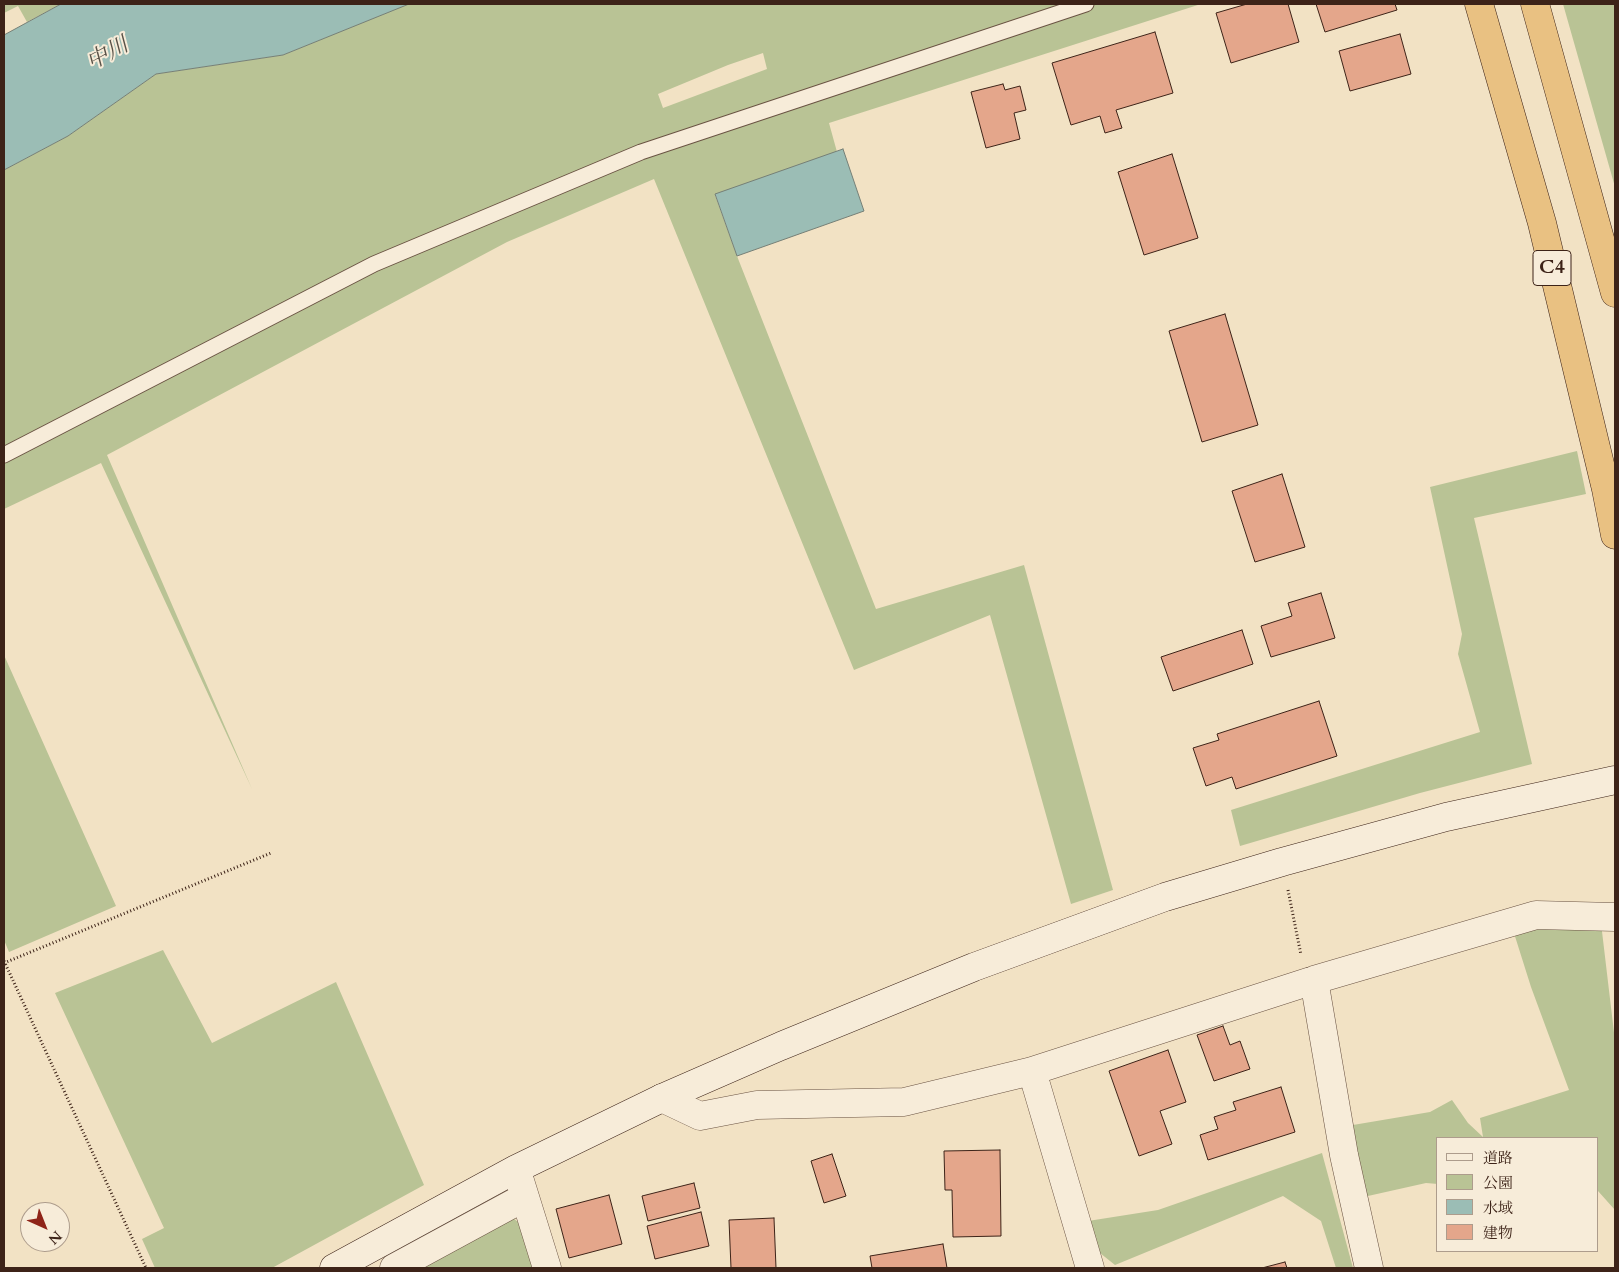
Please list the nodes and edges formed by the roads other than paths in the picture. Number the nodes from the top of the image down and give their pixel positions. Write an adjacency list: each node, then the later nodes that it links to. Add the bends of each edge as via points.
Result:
1 (1086, 4): 5 (lane, via 641,152 374,264)
2 (1479, 4): 6 (highway, C4, via 1542,223)
3 (1535, 4): 4 (highway)
4 (1615, 294)
5 (4, 455)
6 (1615, 534)
7 (1615, 780): 11 (street, via 1446,817 1165,897 974,967)
8 (1615, 917): 9 (street, via 1536,914)
9 (1314, 980): 10 (street); 18 (street, via 1344,1156)
10 (1032, 1071): 11 (street, via 904,1102 757,1105 700,1116); 17 (street)
11 (662, 1098): 12 (street)
12 (516, 1169): 13 (street); 14 (street)
13 (525, 1197): 15 (street); 16 (street)
14 (334, 1268)
15 (394, 1268)
16 (547, 1268)
17 (1090, 1268)
18 (1369, 1268)

